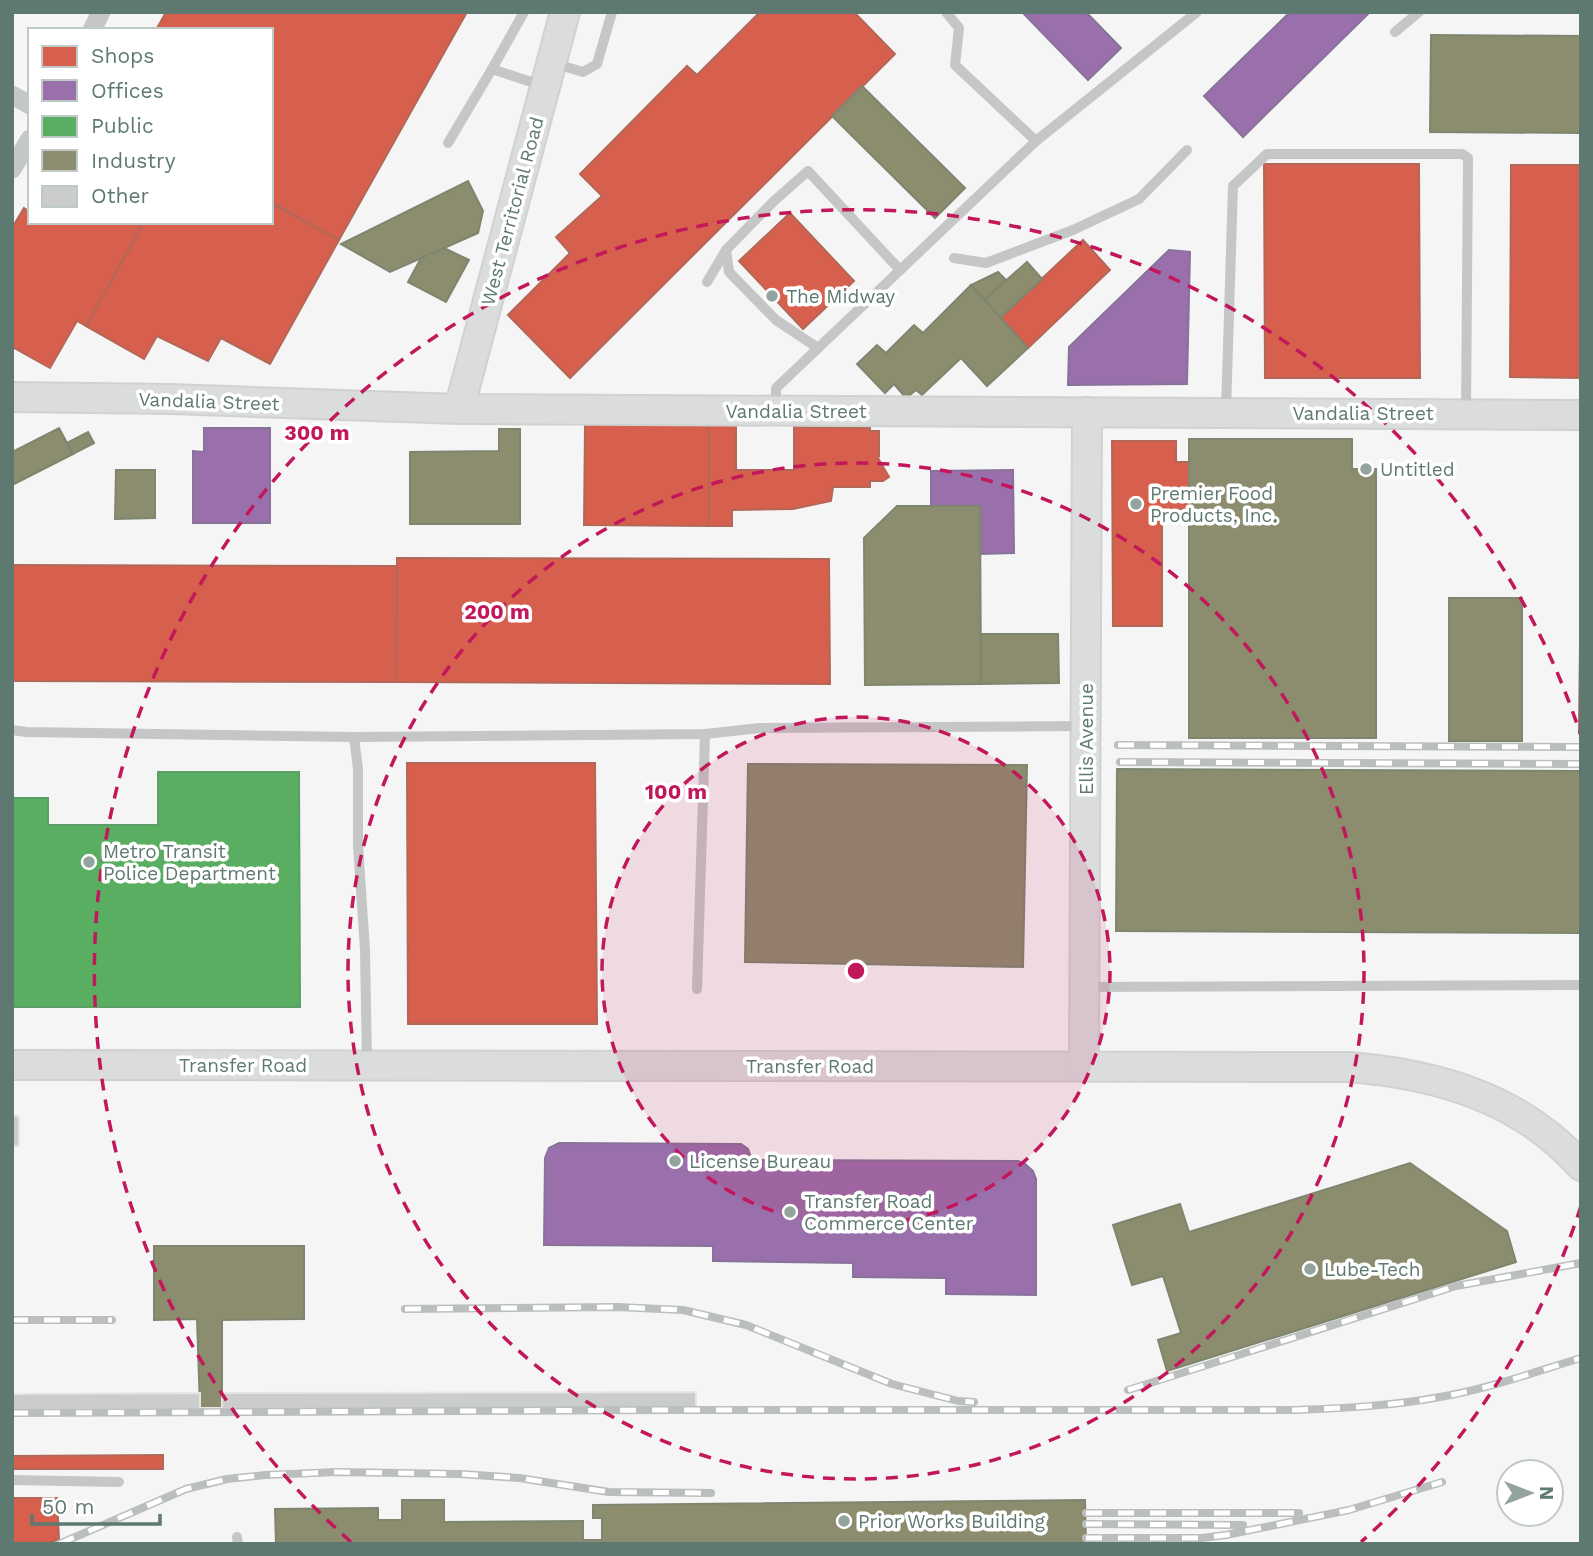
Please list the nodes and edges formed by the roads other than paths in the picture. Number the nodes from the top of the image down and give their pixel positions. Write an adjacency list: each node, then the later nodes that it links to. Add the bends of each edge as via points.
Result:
1 (101, 12): 8 (street)
2 (524, 12): 10 (lane)
3 (565, 12): 11 (street, West Territorial Road)
4 (612, 12): 11 (lane, via 597,64 583,72)
5 (946, 12): 14 (lane, via 959,28 955,65)
6 (1197, 12): 14 (lane)
7 (1419, 12): 9 (lane)
8 (93, 28)
9 (1395, 32)
10 (492, 69): 11 (lane); 16 (lane)
11 (548, 75): 25 (street, West Territorial Road)
12 (12, 95): 13 (street)
13 (28, 103)
14 (1035, 141): 21 (lane)
15 (28, 142): 18 (street)
16 (448, 143)
17 (1187, 150): 20 (lane, via 1139,199 1073,230 986,263)
18 (12, 169)
19 (726, 250): 21 (lane, via 808,171); 22 (lane); 23 (lane, via 729,272 776,320)
20 (954, 258)
21 (900, 270): 23 (lane)
22 (707, 282)
23 (818, 348): 26 (lane, via 776,388)
24 (12, 397): 25 (street, Vandalia Street)
25 (459, 409): 26 (street, Vandalia Street)
26 (776, 411): 27 (street, Vandalia Street)
27 (1087, 412): 28 (street, Vandalia Street); 31 (street, Ellis Avenue)
28 (1226, 412): 29 (street, Vandalia Street); 29 (lane, via 1233,187 1267,154 1462,154 1468,158)
29 (1465, 414): 30 (street, Vandalia Street)
30 (1581, 415)
31 (1086, 726): 33 (lane, via 760,728); 36 (street, Ellis Avenue)
32 (12, 730): 34 (lane)
33 (705, 734): 34 (lane); 37 (lane)
34 (354, 737): 39 (lane)
35 (1581, 985): 36 (lane)
36 (1085, 986): 40 (street, Ellis Avenue)
37 (696, 989)
38 (12, 1065): 39 (street, Transfer Road)
39 (367, 1066): 40 (street, Transfer Road)
40 (1084, 1066): 41 (street, Transfer Road, via 1349,1067 1423,1077 1459,1087 1526,1119)
41 (1581, 1166)
42 (12, 1480): 43 (lane)
43 (119, 1482)

